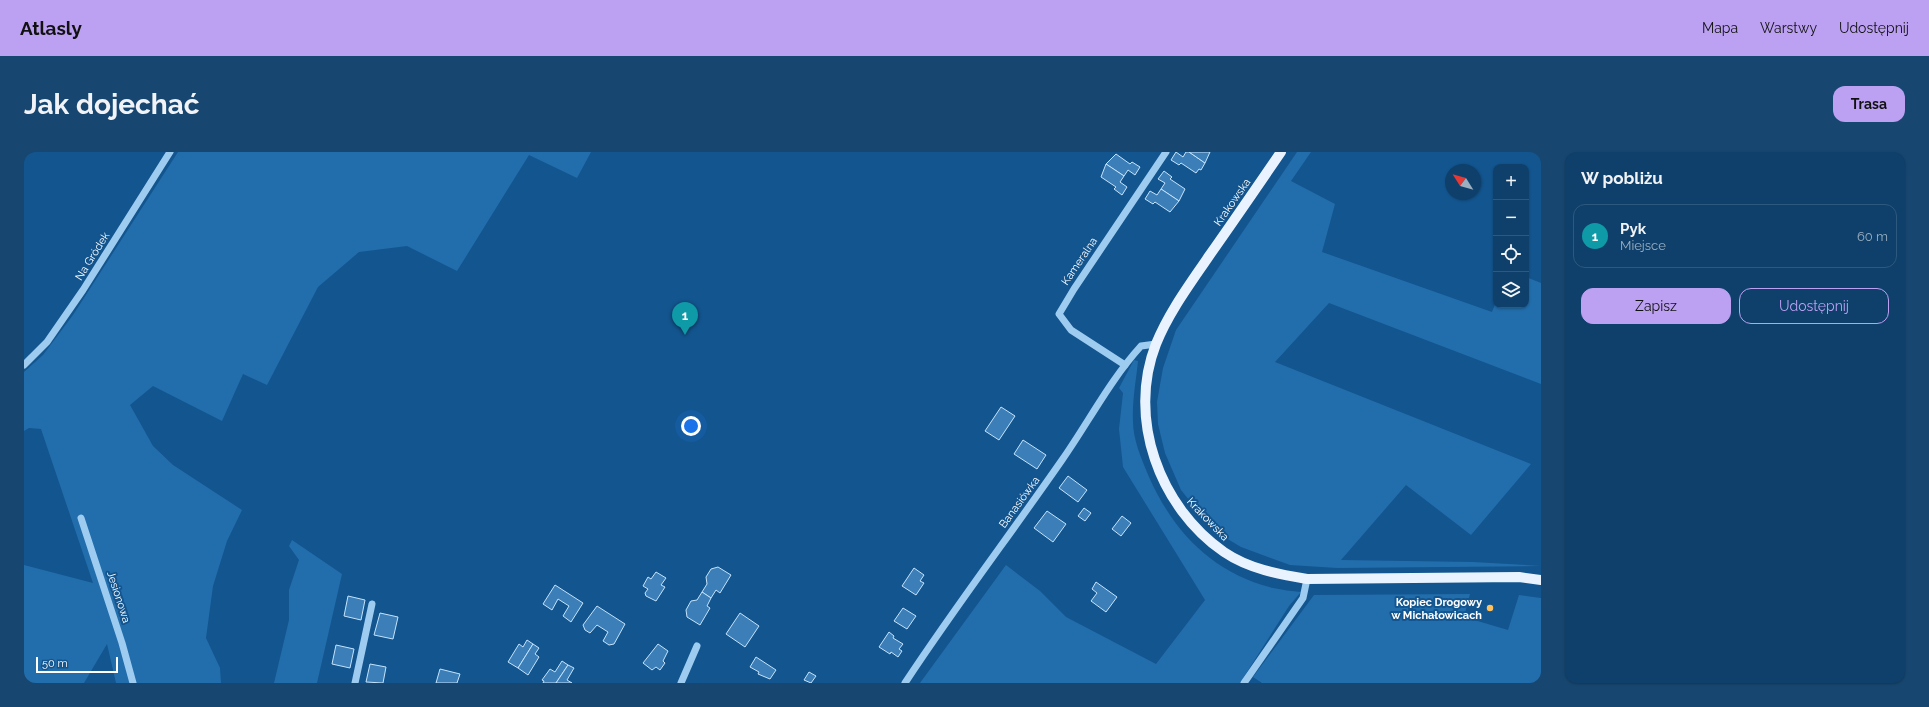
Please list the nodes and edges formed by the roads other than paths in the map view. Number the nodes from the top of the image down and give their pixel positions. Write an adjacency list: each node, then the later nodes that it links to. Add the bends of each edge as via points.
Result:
1 (170, 152): 5 (street, Na Gródek, via 83,290 47,342)
2 (1166, 152): 6 (street, Kameralna, via 1059,314 1071,330)
3 (1281, 152): 4 (main road, Krakowska, via 1187,288)
4 (1156, 344): 6 (street, Banasiówka, via 1141,346); 8 (main road, Krakowska, via 1146,390 1146,424 1150,446 1168,492 1187,517 1225,552 1260,569)
5 (24, 365)
6 (1125, 366): 15 (street, Banasiówka)
7 (81, 518): 12 (street, Jesionowa, via 122,643)
8 (1306, 578): 9 (main road, Krakowska, via 1519,577); 16 (street, via 1303,598)
9 (1541, 580)
10 (372, 604): 13 (street)
11 (697, 646): 14 (street)
12 (132, 683)
13 (354, 683)
14 (681, 683)
15 (905, 683)
16 (1244, 683)

